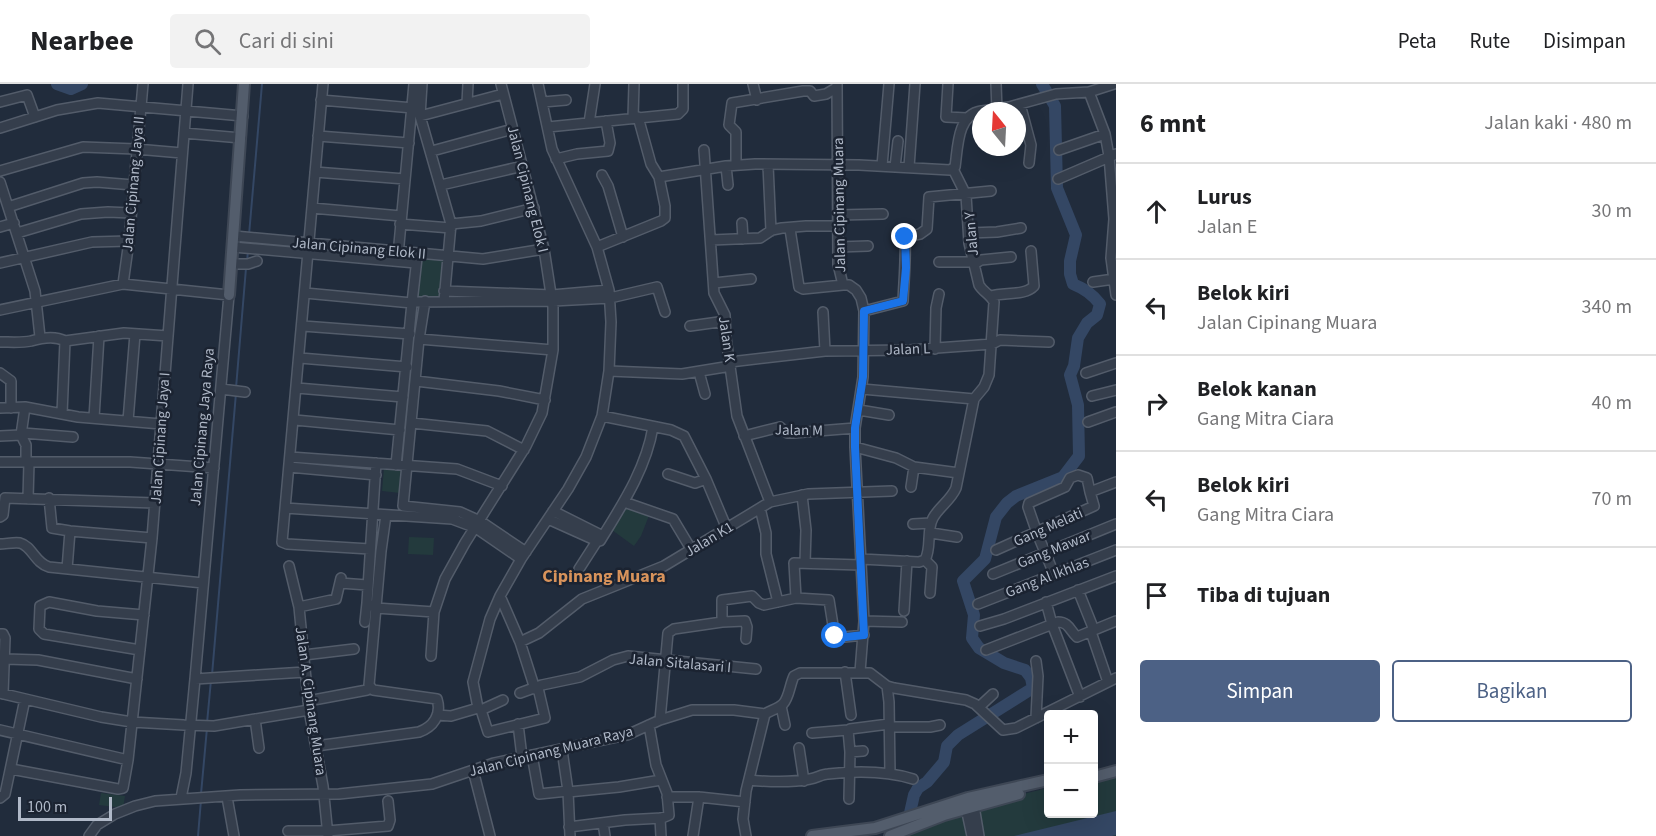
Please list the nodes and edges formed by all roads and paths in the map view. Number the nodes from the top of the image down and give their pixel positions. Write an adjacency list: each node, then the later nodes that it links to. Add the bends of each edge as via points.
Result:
1 (143, 84): 30 (street, Jalan Cipinang Jaya II)
2 (188, 84): 32 (street, Jalan Cipinang Jaya I)
3 (244, 84): 34 (main road, Jalan Cipinang Jaya Raya)
4 (323, 84): 22 (street)
5 (414, 84): 31 (street)
6 (423, 84): 35 (street)
7 (468, 84): 29 (street)
8 (538, 84): 26 (street)
9 (595, 84): 40 (street)
10 (634, 84): 37 (street)
11 (683, 84): 37 (street, via 681,112)
12 (753, 84): 24 (street)
13 (889, 84): 63 (street)
14 (915, 84): 65 (street)
15 (948, 84): 38 (street, via 946,117)
16 (996, 84): 27 (street)
17 (1114, 84): 21 (street)
18 (836, 86): 19 (street, via 826,94 814,96); 60 (street, Jalan Cipinang Muara)
19 (804, 88): 24 (street)
20 (502, 89): 29 (street); 44 (street, Jalan Cipinang Elok I)
21 (1089, 92): 28 (street, via 1056,94); 47 (street)
22 (321, 100): 31 (street); 46 (street)
23 (566, 100): 26 (street)
24 (757, 100): 62 (street, via 731,105 729,126 735,132)
25 (0, 102): 36 (street, via 27,95)
26 (543, 102): 42 (street)
27 (997, 102)
28 (1026, 102)
29 (467, 103): 35 (street)
30 (141, 105): 32 (street); 36 (street, via 90,103); 51 (street, Jalan Cipinang Jaya II)
31 (413, 108): 50 (street)
32 (186, 110): 34 (street); 45 (street, Jalan Cipinang Jaya I)
33 (972, 114): 38 (street)
34 (243, 116): 48 (main road, Jalan Cipinang Jaya Raya)
35 (420, 116): 54 (street)
36 (35, 117): 43 (street)
37 (636, 117): 39 (street); 71 (street)
38 (967, 118): 66 (street)
39 (606, 121): 40 (street); 57 (street, via 608,151)
40 (589, 123): 42 (street)
41 (1026, 126): 58 (street)
42 (548, 127): 57 (street)
43 (0, 128)
44 (513, 129): 54 (street); 61 (street, Jalan Cipinang Elok I)
45 (184, 133): 48 (street); 55 (street, Jalan Cipinang Jaya I)
46 (318, 136): 50 (street); 68 (street)
47 (1109, 137): 53 (street); 56 (street)
48 (241, 138): 104 (main road, Jalan Cipinang Jaya Raya)
49 (898, 141): 64 (street)
50 (409, 143): 73 (street)
51 (136, 149): 55 (street); 67 (street, via 83,147); 75 (street, Jalan Cipinang Jaya II)
52 (704, 150): 69 (street, Jalan K)
53 (1059, 150)
54 (432, 151): 76 (street)
55 (182, 153): 129 (street, Jalan Cipinang Jaya I)
56 (1112, 155): 72 (street); 78 (street)
57 (555, 159): 107 (street)
58 (1029, 163)
59 (768, 165): 60 (street); 62 (street); 96 (street)
60 (838, 165): 63 (street); 87 (street, Jalan Cipinang Muara)
61 (523, 166): 76 (street); 83 (street, Jalan Cipinang Elok I)
62 (731, 166): 69 (street); 77 (street)
63 (882, 166): 64 (street)
64 (896, 167): 65 (street)
65 (909, 167): 66 (street)
66 (953, 169): 80 (street, Jalan Y)
67 (0, 171)
68 (315, 171): 73 (street); 82 (street)
69 (705, 171): 71 (street); 102 (street, Jalan K)
70 (602, 175): 100 (street)
71 (659, 177): 100 (street, via 664,218)
72 (1058, 178)
73 (405, 179): 88 (street)
74 (0, 182): 81 (street)
75 (133, 185): 81 (street, via 83,183); 85 (street, Jalan Cipinang Jaya II)
76 (441, 185): 91 (street)
77 (728, 185)
78 (1114, 185): 84 (street)
79 (991, 191): 80 (street)
80 (966, 195): 98 (street, Jalan Y); 142 (street, via 929,197 927,229 906,236 903,301)
81 (8, 207): 89 (street)
82 (312, 208): 88 (street); 105 (street)
83 (534, 208): 91 (street); 109 (street, Jalan Cipinang Elok I)
84 (1115, 209): 99 (street)
85 (132, 213): 97 (street, via 81,214); 103 (street, Jalan Cipinang Jaya II)
86 (883, 214): 87 (street)
87 (838, 215): 92 (street, Jalan Cipinang Muara)
88 (401, 220): 91 (street); 113 (street)
89 (14, 223): 93 (street); 97 (street)
90 (742, 223): 101 (street)
91 (451, 226): 112 (street)
92 (838, 226): 95 (street); 108 (street, Jalan Cipinang Muara)
93 (0, 227)
94 (1021, 228): 98 (street)
95 (790, 229): 96 (street); 128 (street, via 799,287)
96 (771, 231): 101 (street, via 760,238)
97 (17, 233): 114 (street)
98 (969, 233): 121 (street, Jalan Y)
99 (1115, 233): 116 (street)
100 (623, 237): 107 (street)
101 (743, 239): 102 (street)
102 (711, 240): 126 (street, Jalan K)
103 (129, 241): 114 (street, via 92,242); 127 (street, Jalan Cipinang Jaya II)
104 (235, 242): 105 (street, Jalan Cipinang Elok II, via 249,238); 111 (street, Jalan Cipinang Elok II, via 253,249); 122 (main road, Jalan Cipinang Jaya Raya)
105 (309, 244): 111 (street); 113 (street, Jalan Cipinang Elok II)
106 (868, 246): 108 (street)
107 (597, 247): 131 (street)
108 (838, 247): 128 (street, Jalan Cipinang Muara)
109 (544, 249): 112 (street, via 483,259); 137 (street, Jalan Cipinang Elok I)
110 (1031, 251): 136 (street, via 1033,288)
111 (309, 254): 113 (street, Jalan Cipinang Elok II); 130 (street)
112 (449, 255): 117 (street, Jalan Cipinang Elok II); 135 (street, Jalan Cipinang Elok II)
113 (398, 256): 117 (street, Jalan Cipinang Elok II)
114 (24, 257): 119 (street); 139 (street)
115 (1011, 257): 121 (street)
116 (1114, 257): 124 (street)
117 (417, 258): 140 (street)
118 (939, 262): 121 (street)
119 (0, 263)
120 (253, 263): 122 (street)
121 (973, 263): 136 (street, Jalan Y, via 981,289)
122 (235, 264): 133 (main road, Jalan Cipinang Jaya Raya)
123 (751, 279): 126 (street)
124 (1114, 279): 125 (street); 134 (street)
125 (1093, 282)
126 (714, 283): 145 (street, Jalan K)
127 (123, 284): 129 (street); 139 (street)
128 (843, 285): 142 (street, Jalan Cipinang Muara, via 856,290)
129 (171, 288): 133 (street); 151 (street, Jalan Cipinang Jaya I)
130 (305, 292): 140 (street); 146 (street)
131 (610, 294): 137 (street); 143 (street, via 629,295 657,287); 166 (street)
132 (939, 294): 158 (street)
133 (229, 295): 172 (street, Jalan Cipinang Jaya Raya)
134 (1116, 295)
135 (444, 296): 137 (street); 138 (street)
136 (991, 296): 157 (street, Jalan Y)
137 (552, 298): 159 (street, Jalan Cipinang Elok I)
138 (425, 301): 140 (street); 153 (street)
139 (36, 302): 141 (street); 152 (street)
140 (412, 302): 149 (street)
141 (0, 310)
142 (864, 311): 160 (street, Jalan Cipinang Muara)
143 (665, 312)
144 (823, 312): 161 (street)
145 (726, 321): 147 (street); 164 (street, Jalan K)
146 (303, 326): 149 (street); 162 (street)
147 (690, 326)
148 (135, 334): 150 (street); 151 (street); 191 (street)
149 (410, 334): 165 (street)
150 (99, 336): 154 (street); 189 (street)
151 (168, 336): 194 (street, Jalan Cipinang Jaya I)
152 (40, 337): 154 (street); 155 (street)
153 (419, 339): 159 (street); 170 (street)
154 (65, 341): 186 (street)
155 (0, 342)
156 (1049, 342): 157 (street, Jalan L, via 1000,340)
157 (992, 344): 158 (street, Jalan L); 179 (street, Jalan Y, via 989,375)
158 (935, 348): 160 (street, Jalan L)
159 (553, 350): 180 (street, Jalan Cipinang Elok I)
160 (864, 350): 161 (street, Jalan L); 173 (street, Jalan Cipinang Muara)
161 (825, 351): 164 (street, Jalan L)
162 (300, 358): 165 (street); 171 (street)
163 (1116, 363): 169 (street)
164 (731, 364): 167 (street, Jalan L); 200 (street, Jalan K, via 737,416)
165 (407, 367): 178 (street)
166 (609, 371): 167 (street, Jalan L, via 675,375); 188 (street)
167 (699, 372): 176 (street)
168 (0, 373): 183 (street, via 11,381)
169 (1086, 373)
170 (416, 381): 180 (street); 193 (street)
171 (297, 388): 178 (street); 190 (street)
172 (220, 389): 175 (street); 212 (street, Jalan Cipinang Jaya Raya)
173 (862, 389): 179 (street); 184 (street, Jalan Cipinang Muara)
174 (1116, 390): 177 (street)
175 (240, 391)
176 (705, 394)
177 (1092, 396)
178 (403, 397): 197 (street)
179 (974, 399): 213 (street, Jalan Y)
180 (545, 400): 203 (street, Jalan Cipinang Elok I)
181 (25, 407): 183 (street); 186 (street); 198 (street)
182 (0, 408): 183 (street)
183 (11, 408)
184 (859, 410): 187 (street); 196 (street, Jalan Cipinang Muara)
185 (1116, 412): 192 (street)
186 (62, 414): 189 (street)
187 (889, 415)
188 (602, 416): 195 (street); 234 (street, via 586,457)
189 (94, 418): 191 (street)
190 (295, 420): 197 (street); 206 (street)
191 (128, 421): 194 (street)
192 (1088, 422)
193 (412, 423): 203 (street, via 487,431); 210 (street)
194 (161, 424): 208 (street, Jalan Cipinang Jaya I)
195 (653, 427): 216 (street, via 684,436); 226 (street, via 646,460)
196 (855, 428): 200 (street, Jalan M, via 793,434 780,428); 202 (street, Jalan Cipinang Muara)
197 (400, 430): 209 (street)
198 (22, 434): 199 (street); 201 (street); 204 (street)
199 (0, 436)
200 (744, 436): 227 (street, Jalan K)
201 (73, 437)
202 (855, 447): 211 (street); 221 (street, Jalan Cipinang Muara)
203 (524, 450): 218 (street, Jalan Cipinang Elok I)
204 (28, 461): 205 (street); 208 (street); 225 (street)
205 (0, 462)
206 (290, 462): 207 (street); 214 (street); 229 (street)
207 (376, 463): 209 (street); 214 (street)
208 (158, 464): 212 (street); 228 (street, Jalan Cipinang Jaya I)
209 (396, 465): 210 (street)
210 (407, 465): 218 (street, via 457,469); 231 (street)
211 (914, 467): 213 (street); 219 (street)
212 (214, 468): 264 (street, Jalan Cipinang Jaya Raya)
213 (959, 473): 239 (street, Jalan Y, via 954,494 936,515)
214 (376, 474): 232 (street)
215 (668, 474): 216 (street, via 695,483)
216 (706, 479): 240 (street)
217 (1116, 482): 222 (street, Gang Melati)
218 (502, 486): 236 (street, Jalan Cipinang Elok I)
219 (911, 487)
220 (892, 491): 221 (street, Jalan K1)
221 (858, 492): 223 (street, Jalan K1); 256 (street, Jalan Cipinang Muara)
222 (1090, 492): 242 (street, Gang Melati, via 1094,506); 242 (street, via 1087,478 1078,475 1070,478 1065,487 1031,501 1028,507)
223 (802, 495): 227 (street, Jalan K1); 255 (street)
224 (49, 498): 225 (street); 228 (street); 241 (street, via 51,526)
225 (28, 499): 235 (street, via 5,498)
226 (624, 502): 245 (street); 248 (street, via 673,519)
227 (770, 502): 230 (street, Jalan K1)
228 (155, 503): 244 (street, Jalan Cipinang Jaya I)
229 (285, 508): 232 (street); 247 (street, via 284,544)
230 (760, 508): 240 (street, Jalan K1); 270 (street)
231 (402, 511): 233 (street); 236 (street, via 460,512)
232 (374, 514): 233 (street); 247 (street)
233 (386, 515): 275 (street)
234 (550, 515): 245 (street); 252 (street)
235 (0, 517)
236 (478, 524): 252 (street); 277 (street, Jalan Cipinang Elok I, via 451,567)
237 (913, 524): 239 (street)
238 (1116, 524): 251 (street, Gang Mawar)
239 (931, 528): 243 (street); 253 (street)
240 (727, 529): 248 (street, Jalan K1)
241 (70, 531): 244 (street); 258 (street)
242 (1036, 533): 249 (street, Gang Melati); 251 (street)
243 (957, 537)
244 (152, 538): 263 (street, Jalan Cipinang Jaya I)
245 (600, 538): 259 (street)
246 (0, 544): 258 (street, via 18,542 42,565)
247 (370, 549): 265 (street)
248 (691, 549): 290 (street, Jalan K1, via 648,573 582,598 539,633)
249 (996, 550)
250 (1116, 550): 261 (street, Gang Al Ikhlas)
251 (1045, 552): 260 (street, Gang Mawar); 261 (street)
252 (523, 556): 268 (street)
253 (925, 560): 254 (street); 267 (street, via 932,567)
254 (907, 561): 256 (street); 276 (street)
255 (805, 562): 256 (street); 269 (street, via 793,566)
256 (861, 562): 279 (street, Jalan Cipinang Muara)
257 (289, 566): 274 (street, Jalan A. Cipinang Muara)
258 (67, 569): 263 (street)
259 (579, 569)
260 (993, 574)
261 (1054, 574): 273 (street, Gang Al Ikhlas)
262 (1116, 576): 266 (street)
263 (148, 577): 264 (street); 278 (street, Jalan Cipinang Jaya I)
264 (203, 583): 304 (street, Jalan Cipinang Jaya Raya)
265 (367, 585): 272 (street); 274 (street, Jalan A. Cipinang Muara, via 341,581 338,595 332,601)
266 (1078, 590): 271 (street); 286 (street)
267 (930, 593)
268 (500, 596): 290 (street); 318 (street, via 473,682)
269 (796, 598): 270 (street); 288 (street, via 829,600 836,638)
270 (778, 602): 283 (street, via 761,604 752,596 722,600)
271 (1046, 602): 284 (street); 285 (street)
272 (367, 603): 275 (street); 281 (street)
273 (978, 604)
274 (299, 607): 294 (street, Jalan A. Cipinang Muara)
275 (376, 608): 277 (street); 320 (street, via 370,688 436,699)
276 (904, 611)
277 (434, 612): 295 (street, Jalan Cipinang Elok I)
278 (144, 615): 292 (street, Jalan Cipinang Jaya I); 292 (street, via 49,602 40,606 38,625 44,634)
279 (864, 621): 282 (street); 288 (street, Jalan Cipinang Muara)
280 (1116, 621): 286 (street)
281 (365, 622)
282 (902, 622)
283 (719, 623): 289 (street, via 745,621); 297 (street, via 670,631)
284 (1052, 624): 286 (street, via 1063,622 1077,637); 293 (street); 312 (street)
285 (980, 626)
286 (1092, 631): 305 (street)
287 (0, 634): 296 (street, via 5,638)
288 (864, 635): 302 (street, Jalan Cipinang Muara)
289 (746, 639)
290 (520, 642): 307 (street)
291 (354, 649): 294 (street)
292 (140, 650): 303 (street, Jalan Cipinang Jaya I)
293 (986, 650)
294 (304, 655): 300 (street, Jalan A. Cipinang Muara)
295 (431, 656)
296 (3, 658): 303 (street, via 38,660); 309 (street)
297 (667, 661): 299 (street, Jalan Sitalasari I); 307 (street, Jalan Sitalasari I, via 621,657 580,677); 324 (street)
298 (1036, 661): 322 (street)
299 (756, 669)
300 (305, 672): 304 (street); 315 (street, Jalan A. Cipinang Muara)
301 (845, 672): 302 (street); 316 (street, via 796,674); 321 (street)
302 (860, 672): 306 (street, via 870,673)
303 (137, 679): 325 (street, Jalan Cipinang Jaya I)
304 (195, 679): 331 (street, Jalan Cipinang Jaya Raya)
305 (1112, 680): 312 (street)
306 (888, 686): 317 (street, via 951,696); 329 (street)
307 (537, 688): 310 (street, Jalan Sitalasari I); 326 (street, via 545,718)
308 (367, 690): 315 (street)
309 (2, 693): 313 (street)
310 (520, 693)
311 (993, 694): 317 (street)
312 (1080, 697): 322 (street)
313 (25, 699): 325 (street); 334 (street)
314 (503, 700): 318 (street)
315 (309, 706): 323 (street); 336 (street, Jalan A. Cipinang Muara)
316 (781, 706): 319 (street); 328 (street)
317 (980, 708): 322 (street, via 1003,730)
318 (480, 709): 320 (street); 326 (street, via 488,732)
319 (765, 714): 324 (street, Jalan Cipinang Muara Raya, via 692,710); 357 (street)
320 (437, 715): 336 (street, via 428,728 419,732)
321 (851, 715)
322 (1036, 718)
323 (255, 719): 331 (street); 338 (street)
324 (660, 720): 327 (street, Jalan Cipinang Muara Raya)
325 (132, 722): 331 (street); 345 (street, Jalan Cipinang Jaya I)
326 (518, 724): 344 (street)
327 (649, 725): 341 (street, Jalan Cipinang Muara Raya, via 627,735); 356 (street)
328 (785, 725)
329 (889, 725): 330 (street); 332 (street); 337 (street)
330 (940, 725)
331 (190, 726): 367 (street, Jalan Cipinang Jaya Raya, via 186,773)
332 (850, 729)
333 (0, 730): 334 (street)
334 (17, 734): 345 (street); 348 (street)
335 (812, 734): 343 (street, via 848,730)
336 (316, 746): 362 (street, Jalan A. Cipinang Muara)
337 (889, 747): 340 (street); 353 (street)
338 (259, 748)
339 (799, 748): 358 (street)
340 (879, 748)
341 (562, 750): 344 (street, Jalan Cipinang Muara Raya); 361 (street)
342 (863, 751): 343 (street)
343 (850, 752): 352 (street)
344 (527, 756): 350 (street, Jalan Cipinang Muara Raya); 361 (street, via 539,794)
345 (128, 759): 348 (street, Jalan Cipinang Jaya I, via 121,790)
346 (0, 763): 348 (street)
347 (1116, 765): 349 (main road)
348 (11, 767): 366 (street, via 5,794)
349 (1098, 769)
350 (473, 770): 362 (street, Jalan Cipinang Muara Raya, via 432,784); 382 (street)
351 (1116, 771): 354 (main road)
352 (849, 773): 353 (street); 358 (street, via 825,774); 368 (street)
353 (890, 774): 355 (street)
354 (1098, 776)
355 (913, 779)
356 (661, 780): 361 (street); 365 (street)
357 (749, 780): 358 (street); 370 (street)
358 (804, 781)
359 (1044, 781): 372 (main road, via 968,798)
360 (1044, 789): 371 (main road)
361 (568, 792): 378 (street)
362 (323, 795): 364 (street, Jalan Cipinang Muara Raya); 379 (street, Jalan A. Cipinang Muara)
363 (699, 796): 365 (street); 370 (street); 385 (street)
364 (227, 797): 367 (street, Jalan Cipinang Muara Raya); 381 (street)
365 (668, 797): 373 (street, via 669,814)
366 (0, 798)
367 (193, 798): 380 (street, Jalan Cipinang Muara Raya, via 135,806 97,825)
368 (849, 799)
369 (388, 801): 377 (street, via 390,824)
370 (745, 802): 386 (street)
371 (970, 807): 372 (main road); 375 (street)
372 (932, 814): 387 (main road, via 875,828); 388 (main road)
373 (660, 818): 374 (street); 384 (street)
374 (603, 824): 378 (street); 383 (street)
375 (973, 824): 389 (street); 390 (street)
376 (288, 831): 379 (street)
377 (376, 831): 379 (street)
378 (569, 831)
379 (328, 834)
380 (89, 836)
381 (234, 836)
382 (490, 836)
383 (605, 836)
384 (661, 836)
385 (693, 836)
386 (746, 836)
387 (812, 836)
388 (890, 836)
389 (972, 836)
390 (979, 836)

